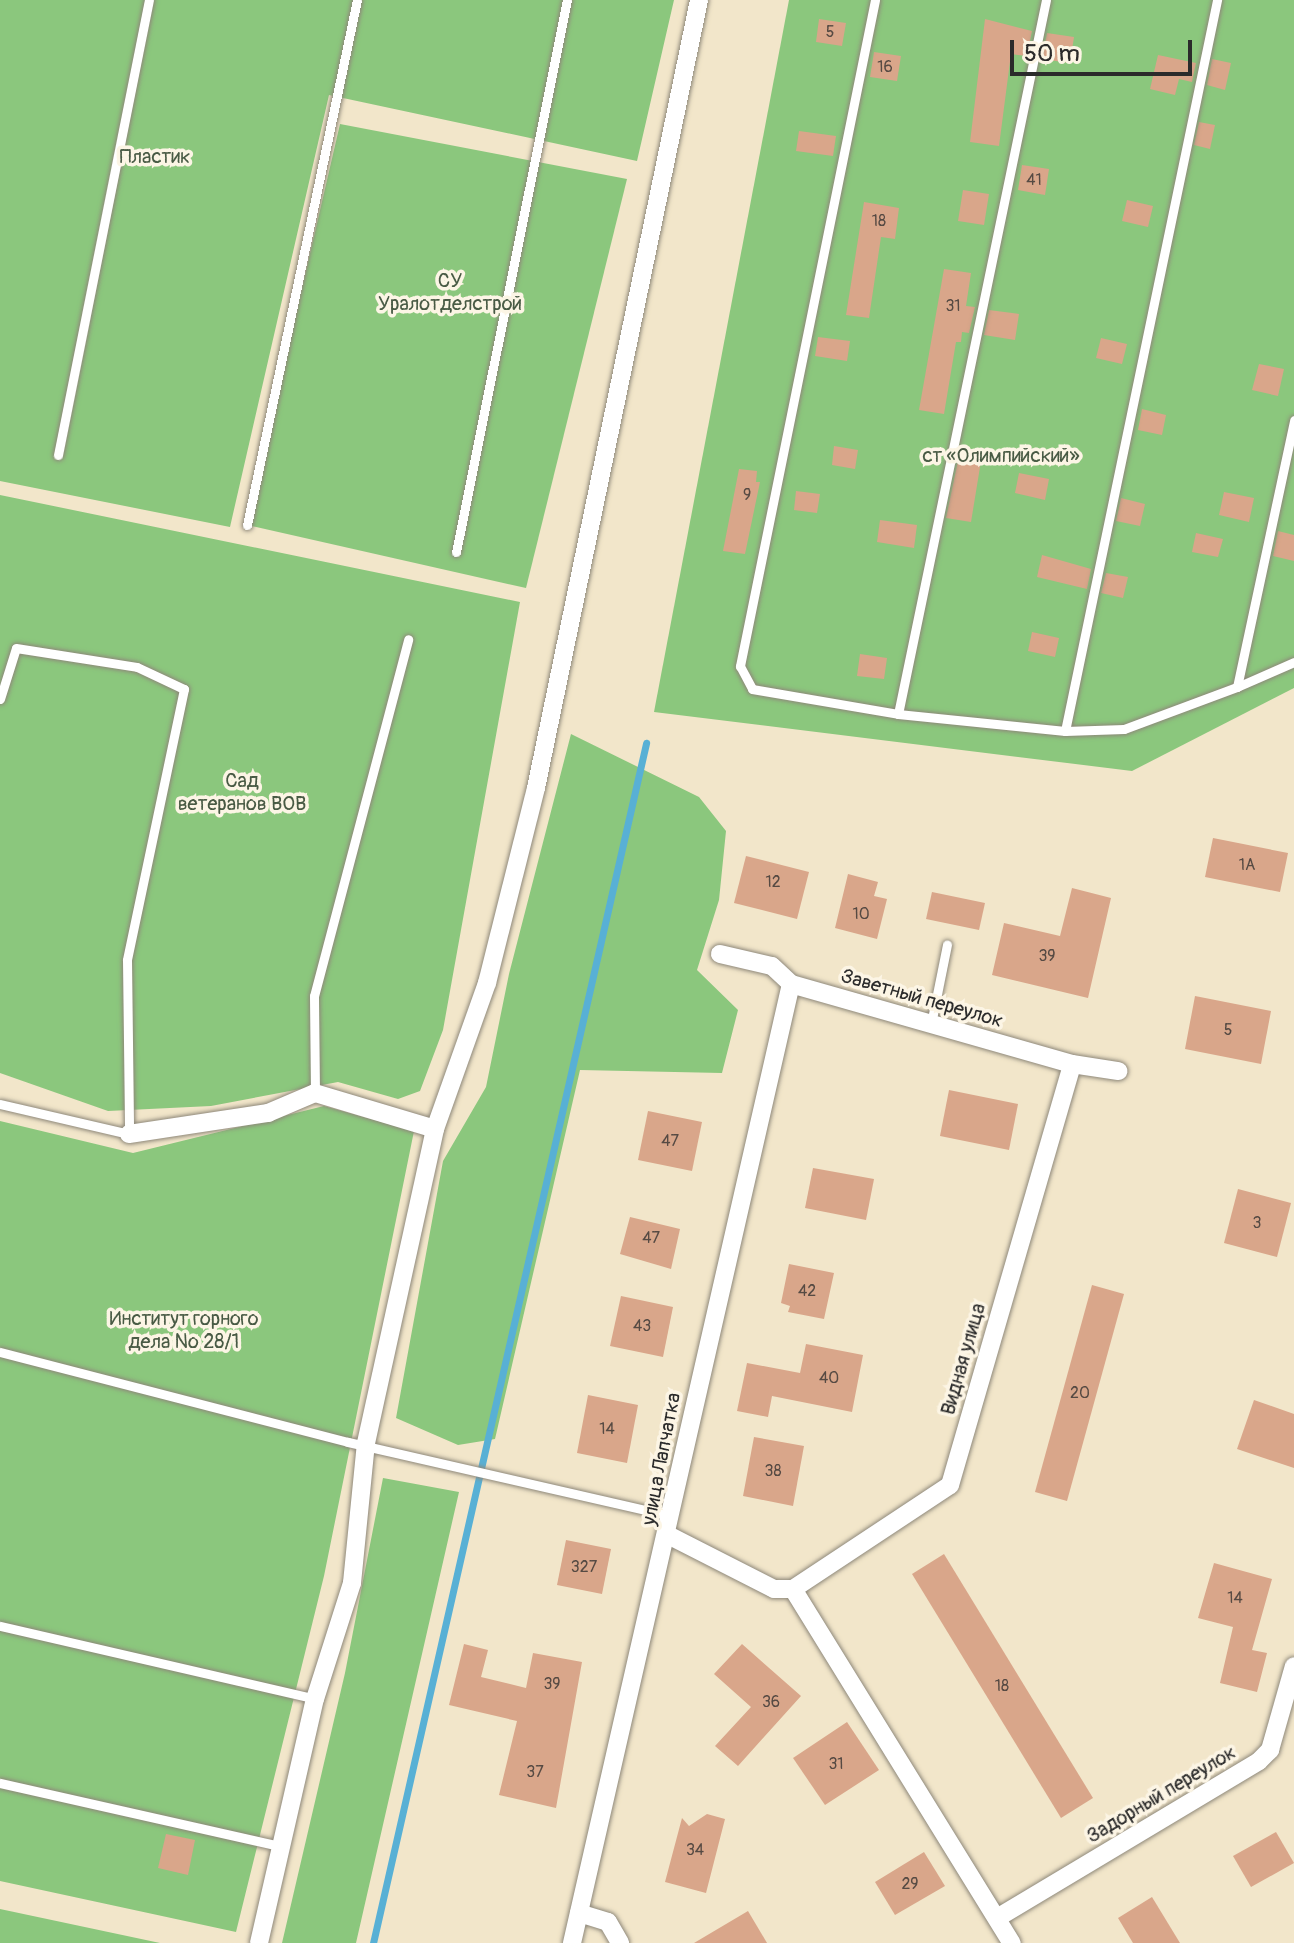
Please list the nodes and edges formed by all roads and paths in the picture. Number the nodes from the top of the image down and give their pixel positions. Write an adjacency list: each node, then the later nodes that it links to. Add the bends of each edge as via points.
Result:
1 (149, 0): 9 (lane)
2 (357, 0): 10 (lane)
3 (567, 0): 11 (lane)
4 (699, 0): 26 (street, via 536,788 487,983)
5 (875, 0): 16 (lane, via 740,666 758,692)
6 (1046, 0): 16 (lane)
7 (1217, 0): 17 (lane)
8 (1294, 420): 14 (lane)
9 (58, 455)
10 (247, 525)
11 (456, 552)
12 (408, 639): 24 (lane, via 314,996)
13 (1294, 662): 14 (lane)
14 (1237, 687): 17 (lane, via 1124,729)
15 (0, 699): 27 (lane, via 16,648 137,667 184,689 127,960)
16 (898, 714): 17 (lane)
17 (1065, 731)
18 (947, 945): 21 (lane)
19 (720, 954): 20 (street, Заветный переулок, via 772,966)
20 (791, 984): 21 (street, Заветный переулок); 30 (street, улица Лапчатка)
21 (931, 1024): 22 (street, Заветный переулок)
22 (1072, 1064): 23 (street, Заветный переулок); 32 (street, Видная улица, via 950,1485)
23 (1118, 1071)
24 (315, 1093): 26 (street); 27 (street, via 268,1113)
25 (0, 1104): 27 (lane)
26 (435, 1129): 29 (street)
27 (129, 1134)
28 (0, 1352): 29 (lane)
29 (366, 1443): 30 (lane); 35 (street, via 352,1583)
30 (668, 1515): 31 (street, улица Лапчатка)
31 (668, 1535): 32 (street, via 774,1589); 38 (street, улица Лапчатка)
32 (793, 1589): 39 (street)
33 (0, 1626): 35 (lane)
34 (1294, 1666): 39 (street, Задорный переулок, via 1270,1750 1259,1761)
35 (315, 1699): 37 (street)
36 (0, 1783): 37 (lane)
37 (283, 1847): 40 (street)
38 (579, 1913): 41 (street, улица Лапчатка); 42 (street, via 608,1922)
39 (997, 1918): 43 (street)
40 (259, 1943)
41 (572, 1943)
42 (620, 1943)
43 (1012, 1943)

